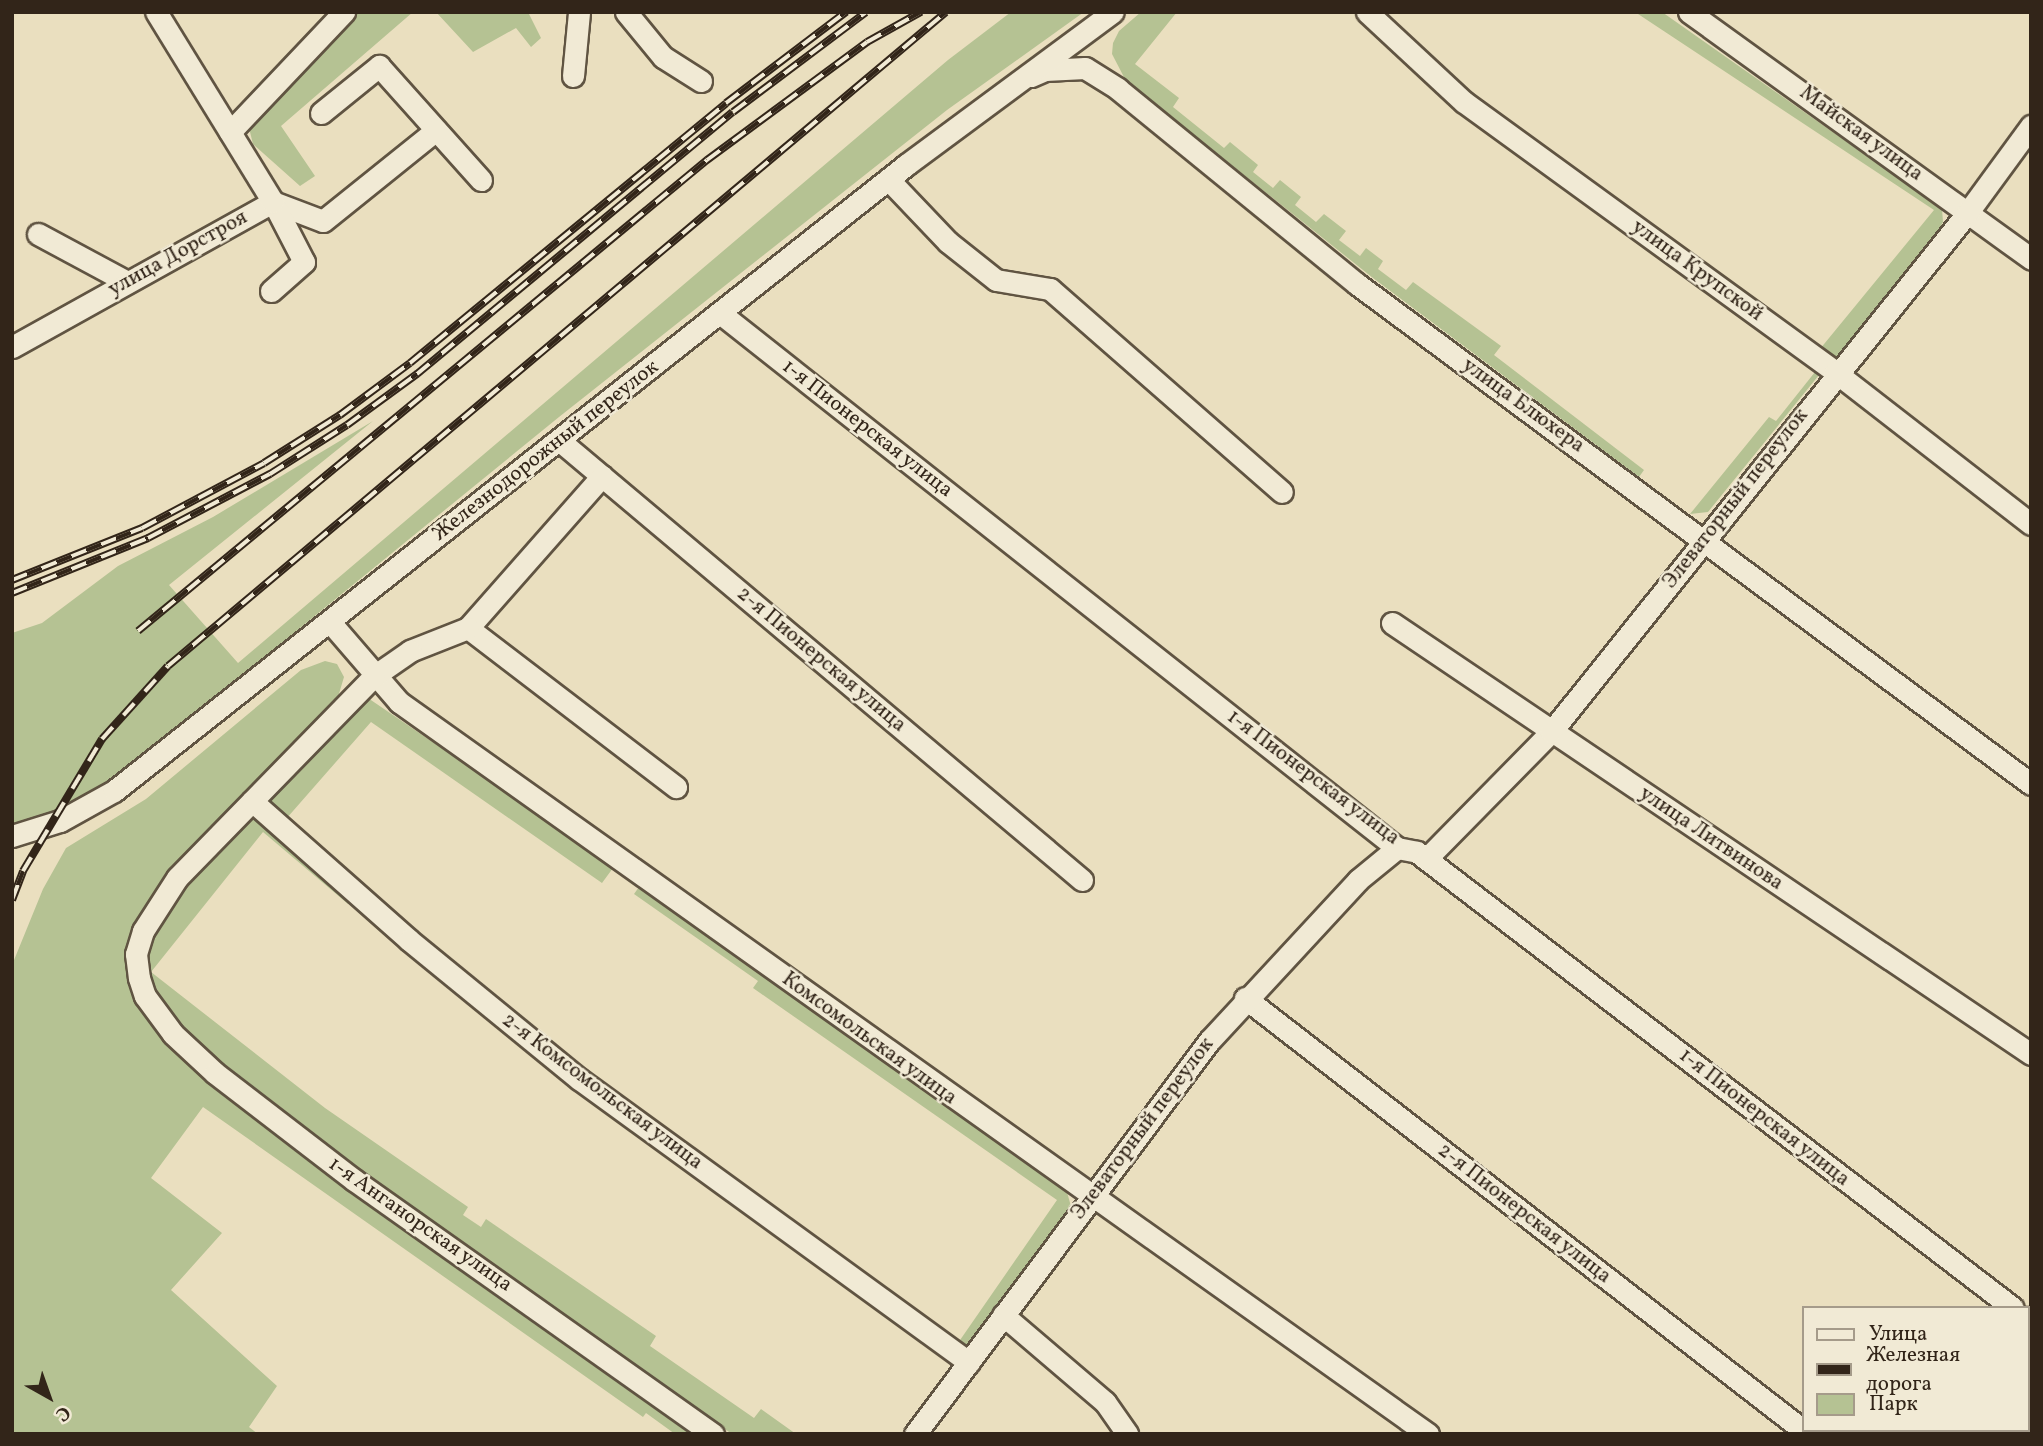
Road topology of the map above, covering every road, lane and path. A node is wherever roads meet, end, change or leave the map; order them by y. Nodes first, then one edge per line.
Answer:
1 (156, 12) edge
2 (344, 12) edge
3 (579, 12) edge
4 (626, 12) edge
5 (1114, 12) edge
6 (1367, 12) edge
7 (1689, 12) edge
8 (1085, 68) junction
9 (573, 76) dead end
10 (701, 81) dead end
11 (1009, 85) junction
12 (321, 113) dead end
13 (2031, 126) edge
14 (436, 130) junction
15 (230, 132) junction
16 (888, 179) junction
17 (481, 180) dead end
18 (273, 202) junction
19 (1968, 212) junction
20 (38, 234) dead end
21 (2031, 259) edge
22 (127, 282) junction
23 (271, 291) dead end
24 (720, 313) junction
25 (12, 347) edge
26 (1835, 372) junction
27 (560, 440) junction
28 (602, 476) junction
29 (1282, 492) dead end
30 (2031, 524) edge
31 (1704, 540) junction
32 (330, 622) junction
33 (1392, 623) dead end
34 (468, 628) junction
35 (374, 676) junction
36 (1550, 732) junction
37 (2031, 784) edge
38 (677, 787) dead end
39 (252, 801) junction
40 (12, 836) edge
41 (1397, 848) junction
42 (1426, 859) junction
43 (1082, 880) dead end
44 (1245, 998) junction
45 (2031, 1054) edge
46 (1093, 1197) junction
47 (2010, 1306) edge
48 (1003, 1315) junction
49 (968, 1362) junction
50 (1801, 1428) edge
51 (713, 1434) edge
52 (915, 1434) edge
53 (1127, 1434) edge
54 (1428, 1434) edge

1 - 15 street, улица Дорстроя
2 - 15 street
3 - 9 street
4 - 10 street
5 - 8 street
5 - 11 street
6 - 26 street, улица Крупской
7 - 19 street, Майская улица
8 - 11 street
8 - 31 street, улица Блюхера
11 - 16 street, Железнодорожный переулок
12 - 14 street
13 - 19 street, Элеваторный переулок
14 - 17 street
14 - 18 street
15 - 18 street, улица Дорстроя
16 - 24 street, Железнодорожный переулок
16 - 29 street
18 - 22 street, улица Дорстроя
18 - 23 street
19 - 21 street, Майская улица
19 - 26 street, Элеваторный переулок
20 - 22 street
22 - 25 street, улица Дорстроя
24 - 27 street, Железнодорожный переулок
24 - 41 street, 1-я Пионерская улица
26 - 30 street, улица Крупской
26 - 31 street, Элеваторный переулок
27 - 28 street, 2-я Пионерская улица
27 - 32 street, Железнодорожный переулок
28 - 34 street
28 - 43 street, 2-я Пионерская улица
31 - 36 street, Элеваторный переулок
31 - 37 street, улица Блюхера
32 - 35 street, Комсомольская улица
32 - 40 street, Железнодорожный переулок
33 - 36 street, улица Литвинова
34 - 35 street
34 - 38 street
35 - 39 street
35 - 46 street, Комсомольская улица
36 - 42 street, Элеваторный переулок
36 - 45 street, улица Литвинова
39 - 49 street, 2-я Комсомольская улица
39 - 51 street, 1-я Анганорская улица
41 - 42 street, 1-я Пионерская улица
41 - 44 street, Элеваторный переулок
42 - 47 street, 1-я Пионерская улица
44 - 46 street, Элеваторный переулок
44 - 50 street, 2-я Пионерская улица
46 - 48 street, Элеваторный переулок
46 - 54 street, Комсомольская улица
48 - 49 street, Элеваторный переулок
48 - 53 street
49 - 52 street, Элеваторный переулок

